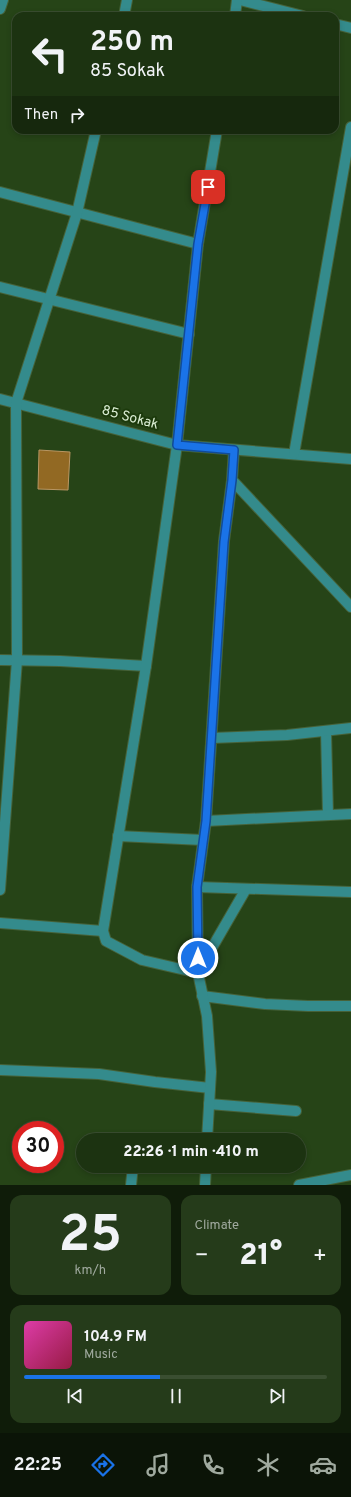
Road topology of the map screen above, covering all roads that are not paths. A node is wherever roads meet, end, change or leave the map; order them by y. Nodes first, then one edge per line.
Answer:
1 (3, 0) edge
2 (127, 0) edge
3 (239, 0) edge
4 (0, 9) edge
5 (125, 12) edge
6 (236, 12) edge
7 (287, 12) edge
8 (339, 25) edge
9 (351, 28) edge
10 (351, 127) edge
11 (95, 134) edge
12 (216, 134) edge
13 (350, 140) edge
14 (0, 192) edge
15 (77, 213) junction
16 (198, 244) junction
17 (0, 287) edge
18 (49, 299) junction
19 (189, 334) junction
20 (0, 398) edge
21 (16, 403) junction
22 (177, 445) junction
23 (234, 450) junction
24 (294, 454) junction
25 (351, 459) edge
26 (232, 480) junction
27 (351, 607) edge
28 (0, 660) edge
29 (17, 660) junction
30 (146, 666) junction
31 (351, 728) edge
32 (326, 730) junction
33 (212, 738) junction
34 (351, 814) edge
35 (328, 815) junction
36 (206, 821) junction
37 (118, 836) junction
38 (204, 840) junction
39 (197, 887) junction
40 (246, 889) junction
41 (0, 890) edge
42 (351, 892) edge
43 (0, 923) edge
44 (103, 931) junction
45 (198, 973) junction
46 (202, 996) junction
47 (351, 1006) edge
48 (0, 1070) edge
49 (210, 1088) junction
50 (209, 1104) junction
51 (296, 1111) dead end
52 (207, 1133) edge
53 (132, 1173) edge
54 (206, 1173) edge
55 (351, 1175) edge
56 (341, 1181) edge
57 (131, 1185) edge
58 (205, 1185) edge
59 (299, 1185) edge

1 - 4 street
2 - 5 street
3 - 6 street
3 - 7 street
8 - 9 street
10 - 13 street
11 - 15 street
12 - 16 street
13 - 24 street
14 - 15 street
15 - 16 street
15 - 18 street
16 - 19 street
17 - 18 street
18 - 19 street
18 - 21 street
19 - 22 street
20 - 21 street, 85 Sokak
21 - 22 street, 85 Sokak
21 - 29 street
22 - 23 street, 85 Sokak
22 - 30 street
23 - 24 street, 85 Sokak
23 - 26 street
24 - 25 street, 85 Sokak
26 - 27 street
26 - 33 street
28 - 29 street
29 - 30 street
29 - 41 street
30 - 37 street
31 - 32 street
32 - 33 street
32 - 35 street
33 - 36 street
34 - 35 street
35 - 36 street
36 - 38 street
37 - 38 street
37 - 44 street
38 - 39 street
39 - 40 street
39 - 45 street
40 - 42 street
40 - 45 street
43 - 44 street
44 - 45 street
45 - 46 street
46 - 47 street
46 - 49 street
48 - 49 street
49 - 50 street
50 - 51 street
50 - 52 street
53 - 57 street
54 - 58 street
55 - 56 street
56 - 59 street

